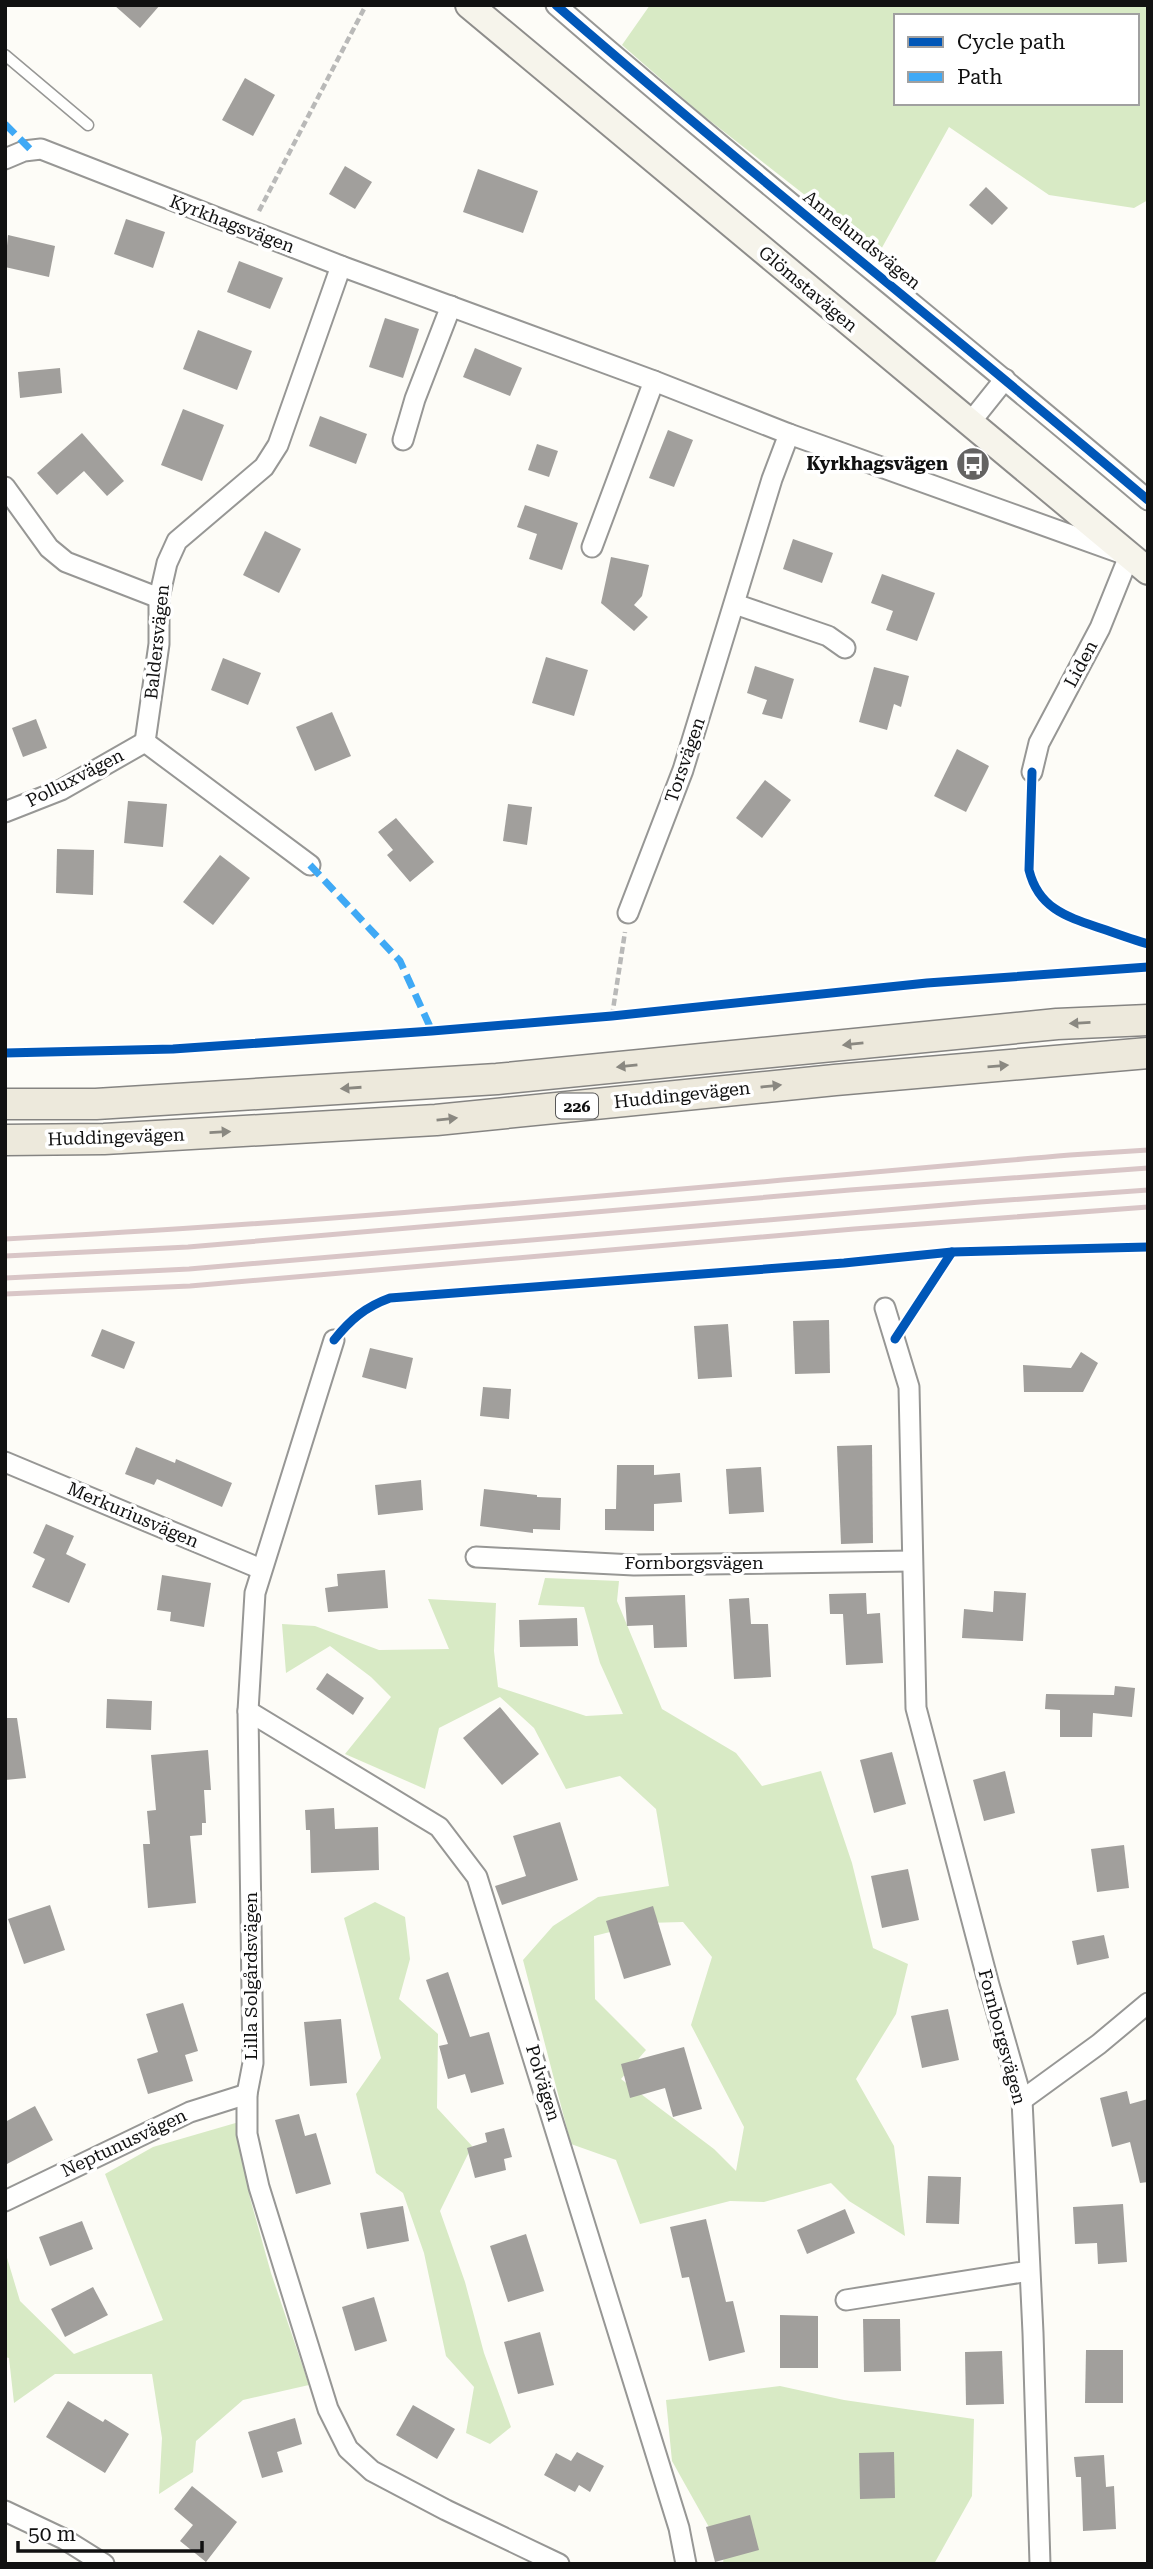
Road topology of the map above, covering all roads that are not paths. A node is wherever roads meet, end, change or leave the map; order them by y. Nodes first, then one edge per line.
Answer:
1 (469, 5) edge
2 (556, 5) edge
3 (5, 55) edge
4 (88, 125) dead end
5 (9, 156) edge
6 (341, 266) junction
7 (451, 306) junction
8 (1005, 379) junction
9 (654, 381) junction
10 (969, 424) junction
11 (789, 434) junction
12 (403, 440) dead end
13 (5, 487) edge
14 (1148, 500) edge
15 (592, 547) dead end
16 (1139, 564) edge
17 (159, 598) junction
18 (735, 604) junction
19 (845, 648) dead end
20 (145, 742) junction
21 (1032, 772) dead end
22 (5, 812) edge
23 (310, 865) dead end
24 (628, 914) road end
25 (1148, 1020) edge
26 (1148, 1053) edge
27 (5, 1104) edge
28 (5, 1140) edge
29 (885, 1308) dead end
30 (334, 1340) dead end
31 (5, 1462) edge
32 (476, 1557) dead end
33 (912, 1560) junction
34 (261, 1569) junction
35 (248, 1711) junction
36 (1148, 2003) edge
37 (247, 2094) junction
38 (1022, 2101) junction
39 (5, 2201) edge
40 (1029, 2271) junction
41 (846, 2300) dead end
42 (5, 2511) edge
43 (104, 2564) edge
44 (559, 2564) edge
45 (686, 2564) edge
46 (1040, 2564) edge

1 - 10 main road, Glömstavägen
2 - 8 street, Annelundsvägen
3 - 4 lane
5 - 6 street, Kyrkhagsvägen
6 - 7 street, Kyrkhagsvägen
6 - 17 street, Baldersvägen
7 - 9 street, Kyrkhagsvägen
7 - 12 street
8 - 10 street
8 - 14 street, Annelundsvägen
9 - 11 street, Kyrkhagsvägen
9 - 15 street
10 - 16 main road, Glömstavägen
11 - 16 street, Kyrkhagsvägen
11 - 18 street, Torsvägen
13 - 17 street
16 - 21 street, Liden
17 - 20 street, Baldersvägen
18 - 19 street
18 - 24 street, Torsvägen
20 - 22 street, Polluxvägen
20 - 23 street
25 -> 27 main road, Huddingevägen / 226
28 -> 26 main road, Huddingevägen / 226
29 - 33 street, Fornborgsvägen
30 - 34 street, Lilla Solgårdsvägen
31 - 34 street, Merkuriusvägen
32 - 33 street, Fornborgsvägen
33 - 38 street, Fornborgsvägen
34 - 35 street, Lilla Solgårdsvägen
35 - 37 street, Lilla Solgårdsvägen
35 - 45 street, Polvägen
36 - 38 street
37 - 39 street, Neptunusvägen
37 - 44 street, Lilla Solgårdsvägen
38 - 40 street, Fornborgsvägen
40 - 41 street
40 - 46 street, Fornborgsvägen
42 - 43 street

